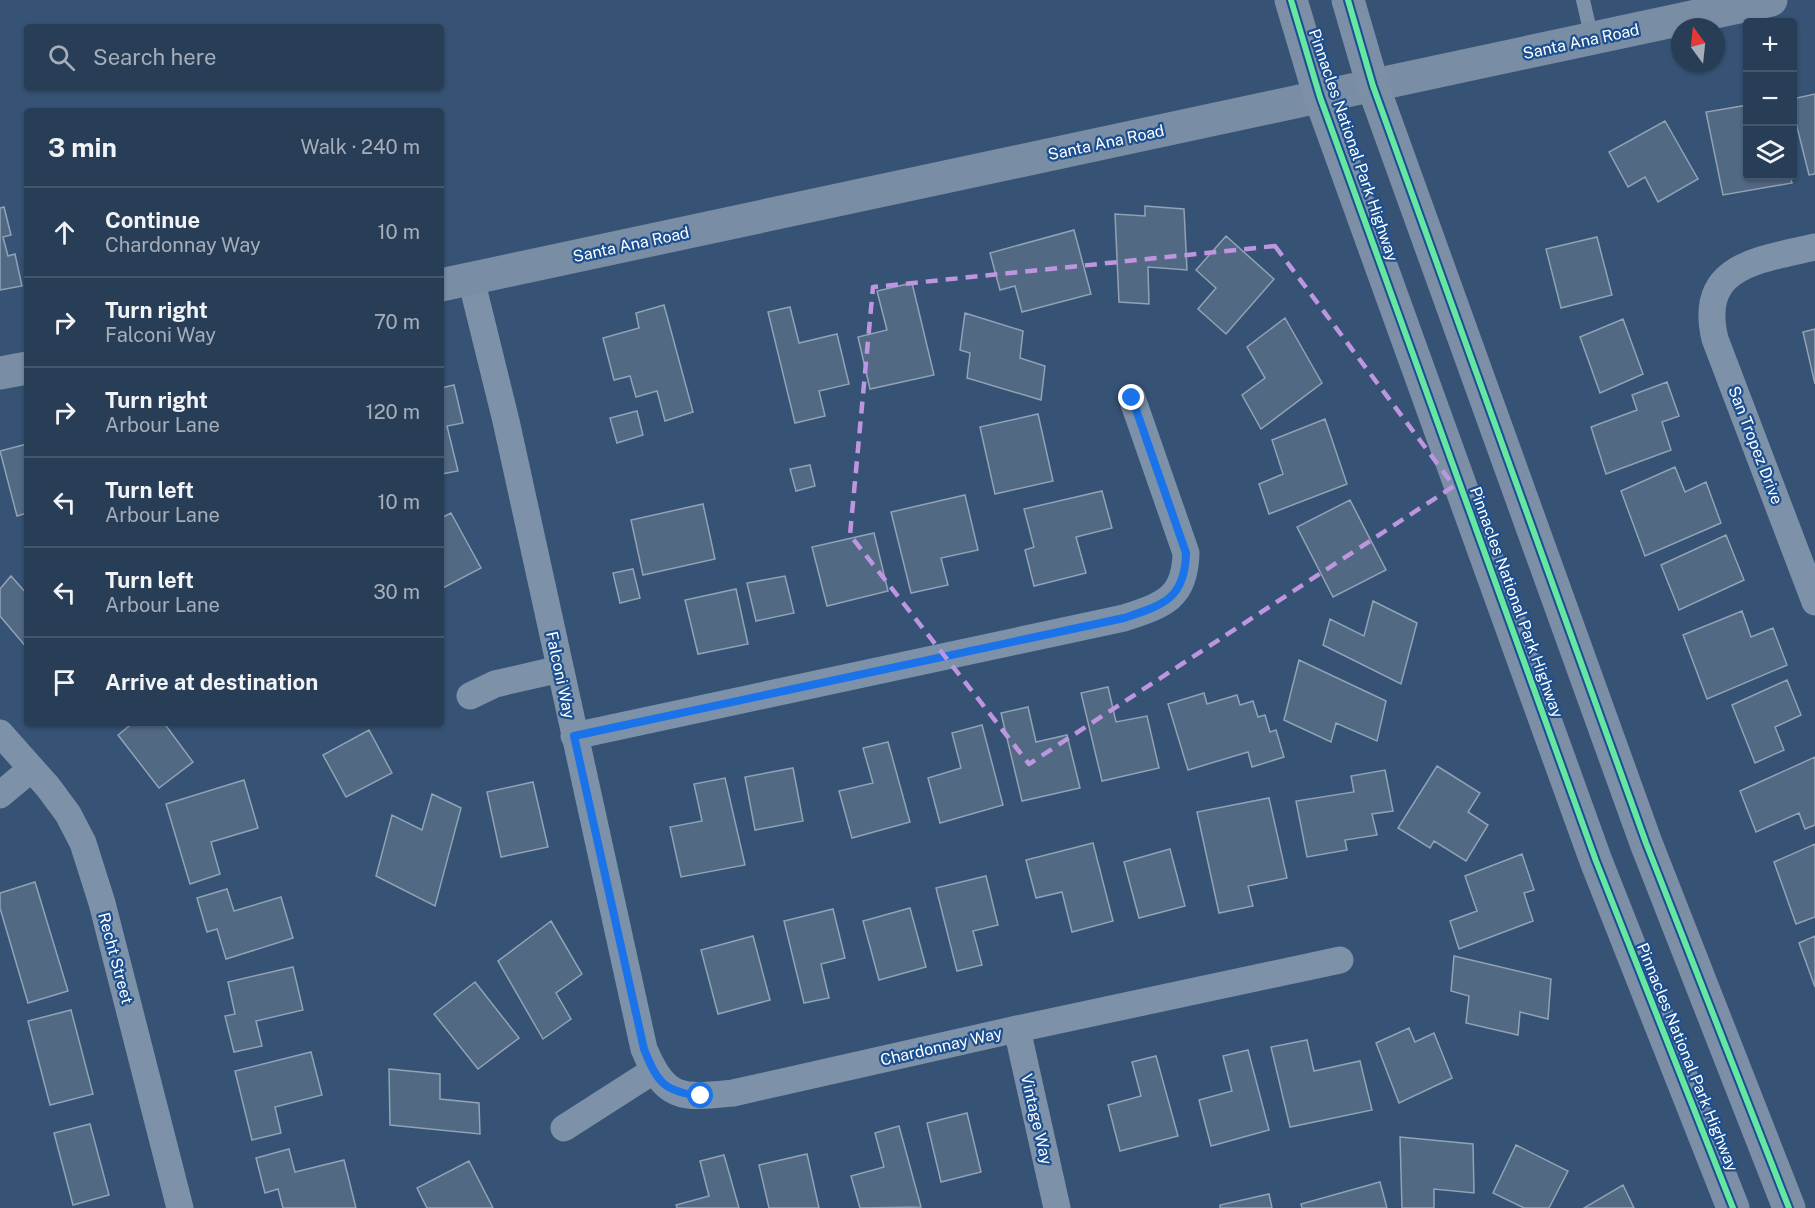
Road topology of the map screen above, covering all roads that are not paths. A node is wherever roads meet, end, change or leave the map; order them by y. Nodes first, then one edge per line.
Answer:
1 (1291, 0) edge
2 (1348, 0) edge
3 (1583, 0) edge
4 (1771, 0) edge
5 (1592, 39) junction
6 (1373, 86) junction
7 (1320, 97) junction
8 (1815, 247) edge
9 (456, 282) edge
10 (24, 369) edge
11 (0, 373) edge
12 (1132, 398) dead end
13 (1815, 602) edge
14 (560, 669) junction
15 (470, 696) dead end
16 (0, 733) edge
17 (574, 736) junction
18 (31, 769) junction
19 (0, 795) edge
20 (1340, 960) dead end
21 (1017, 1029) junction
22 (653, 1071) junction
23 (564, 1128) dead end
24 (180, 1208) edge
25 (1057, 1208) edge
26 (1733, 1208) edge
27 (1789, 1208) edge

1 - 7 main road, Pinnacles National Park Highway
2 - 6 main road
3 - 5 lane
4 - 5 street, Santa Ana Road
5 - 6 street, Santa Ana Road
6 - 7 street, Santa Ana Road
6 - 27 main road
7 - 9 street, Santa Ana Road
7 - 26 main road, Pinnacles National Park Highway
8 - 13 street, San Tropez Drive
9 - 14 street, Falconi Way
10 - 11 street
12 - 17 street
14 - 15 street
14 - 17 street, Falconi Way
16 - 18 street, Recht Street
17 - 22 street, Falconi Way
18 - 19 street
18 - 24 street, Recht Street
20 - 21 street, Chardonnay Way
21 - 22 street, Chardonnay Way
21 - 25 street, Vintage Way
22 - 23 street

